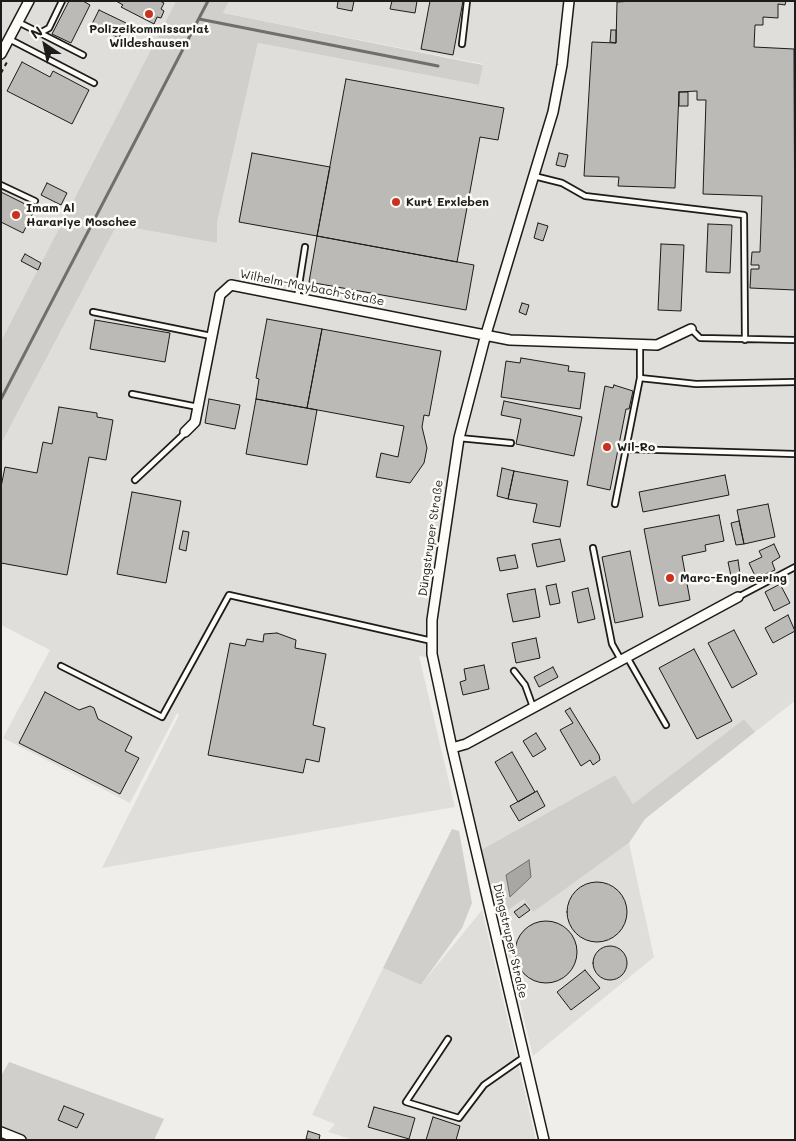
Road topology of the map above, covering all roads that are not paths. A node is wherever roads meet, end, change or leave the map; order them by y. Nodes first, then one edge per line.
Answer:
1 (29, 1) edge
2 (62, 1) edge
3 (467, 1) edge
4 (569, 1) edge
5 (18, 22) junction
6 (40, 33) junction
7 (9, 39) junction
8 (462, 44) dead end
9 (1, 54) edge
10 (82, 55) dead end
11 (94, 83) dead end
12 (534, 176) junction
13 (1, 185) edge
14 (35, 201) dead end
15 (305, 247) dead end
16 (297, 298) junction
17 (93, 312) dead end
18 (691, 329) joint
19 (486, 334) junction
20 (211, 336) junction
21 (745, 340) junction
22 (795, 340) edge
23 (640, 344) junction
24 (640, 378) junction
25 (795, 382) edge
26 (132, 394) dead end
27 (198, 407) junction
28 (185, 432) joint
29 (459, 438) junction
30 (511, 443) dead end
31 (626, 449) junction
32 (795, 454) edge
33 (135, 480) dead end
34 (615, 504) dead end
35 (593, 548) dead end
36 (795, 567) edge
37 (738, 598) joint
38 (432, 641) junction
39 (624, 658) junction
40 (61, 666) dead end
41 (514, 671) dead end
42 (533, 706) junction
43 (666, 725) dead end
44 (452, 748) junction
45 (448, 1039) dead end
46 (524, 1057) junction
47 (1, 1132) edge
48 (21, 1140) edge
49 (544, 1140) edge

1 - 5 street
2 - 6 lane
3 - 8 lane
4 - 12 street, Düngstruper Straße
5 - 6 lane
5 - 7 street
6 - 10 lane
7 - 9 street
7 - 11 lane
12 - 19 street, Düngstruper Straße
12 - 21 lane
13 - 14 lane
15 - 16 lane
16 - 19 street, Wilhelm-Maybach-Straße
16 - 20 street, Wilhelm-Maybach-Straße
17 - 20 lane
18 - 21 lane
18 - 23 street
19 - 23 street
19 - 29 street, Düngstruper Straße
20 - 27 street, Wilhelm-Maybach-Straße
21 - 22 lane
23 - 24 lane
24 - 25 lane
24 - 31 lane
26 - 27 lane
27 - 28 street, Wilhelm-Maybach-Straße
28 - 33 lane
29 - 30 lane
29 - 38 street, Düngstruper Straße
31 - 32 lane
31 - 34 lane
35 - 39 lane
36 - 37 lane
37 - 39 street
38 - 40 lane
38 - 44 street, Düngstruper Straße
39 - 42 street
39 - 43 lane
41 - 42 lane
42 - 44 street
44 - 46 street, Düngstruper Straße
45 - 46 lane
46 - 49 street, Düngstruper Straße
47 - 48 street

